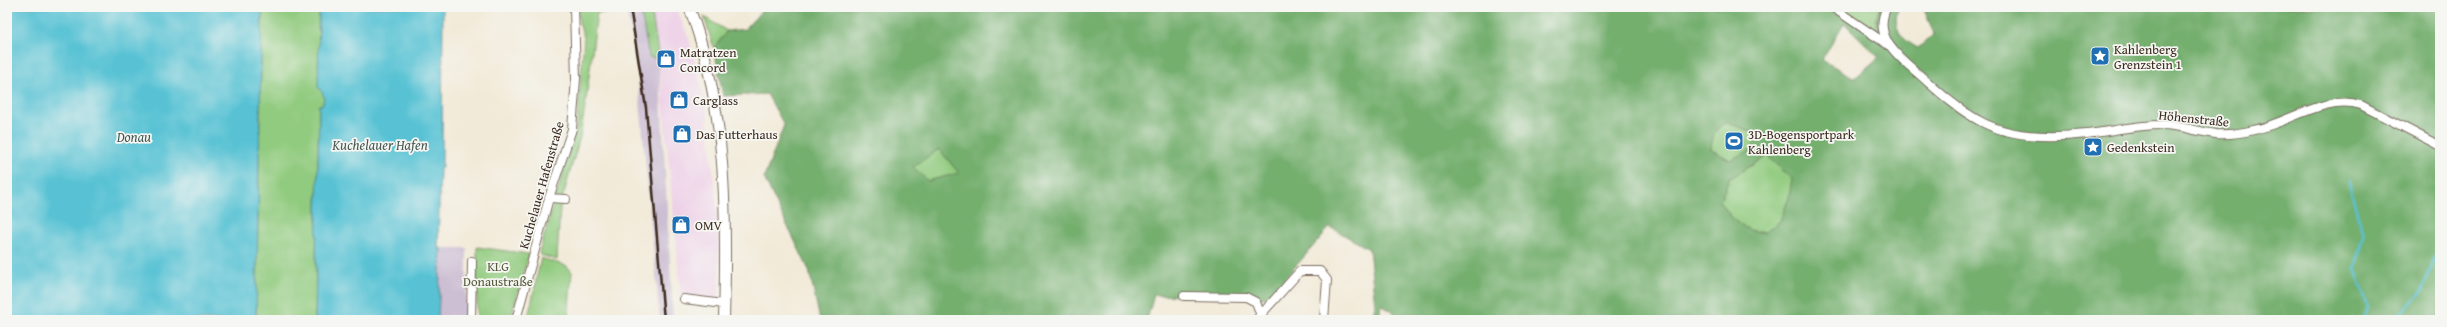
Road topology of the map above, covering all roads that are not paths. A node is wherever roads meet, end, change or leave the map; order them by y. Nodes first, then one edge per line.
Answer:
1 (574, 7) edge
2 (689, 7) edge
3 (1832, 7) edge
4 (1887, 7) edge
5 (1889, 46) junction
6 (2440, 146) edge
7 (549, 198) junction
8 (566, 199) dead end
9 (472, 261) dead end
10 (1184, 296) dead end
11 (684, 299) dead end
12 (724, 304) junction
13 (1258, 317) edge
14 (471, 320) edge
15 (516, 320) edge
16 (724, 320) edge
17 (1324, 320) edge

1 - 7 street, Kuchelauer Hafenstraße
2 - 12 main road
3 - 5 street, Höhenstraße
4 - 5 street, Höhenstraße
5 - 6 street, Höhenstraße
7 - 8 street
7 - 15 street, Kuchelauer Hafenstraße
9 - 14 street
10 - 13 street
11 - 12 street
12 - 16 main road
13 - 17 street

